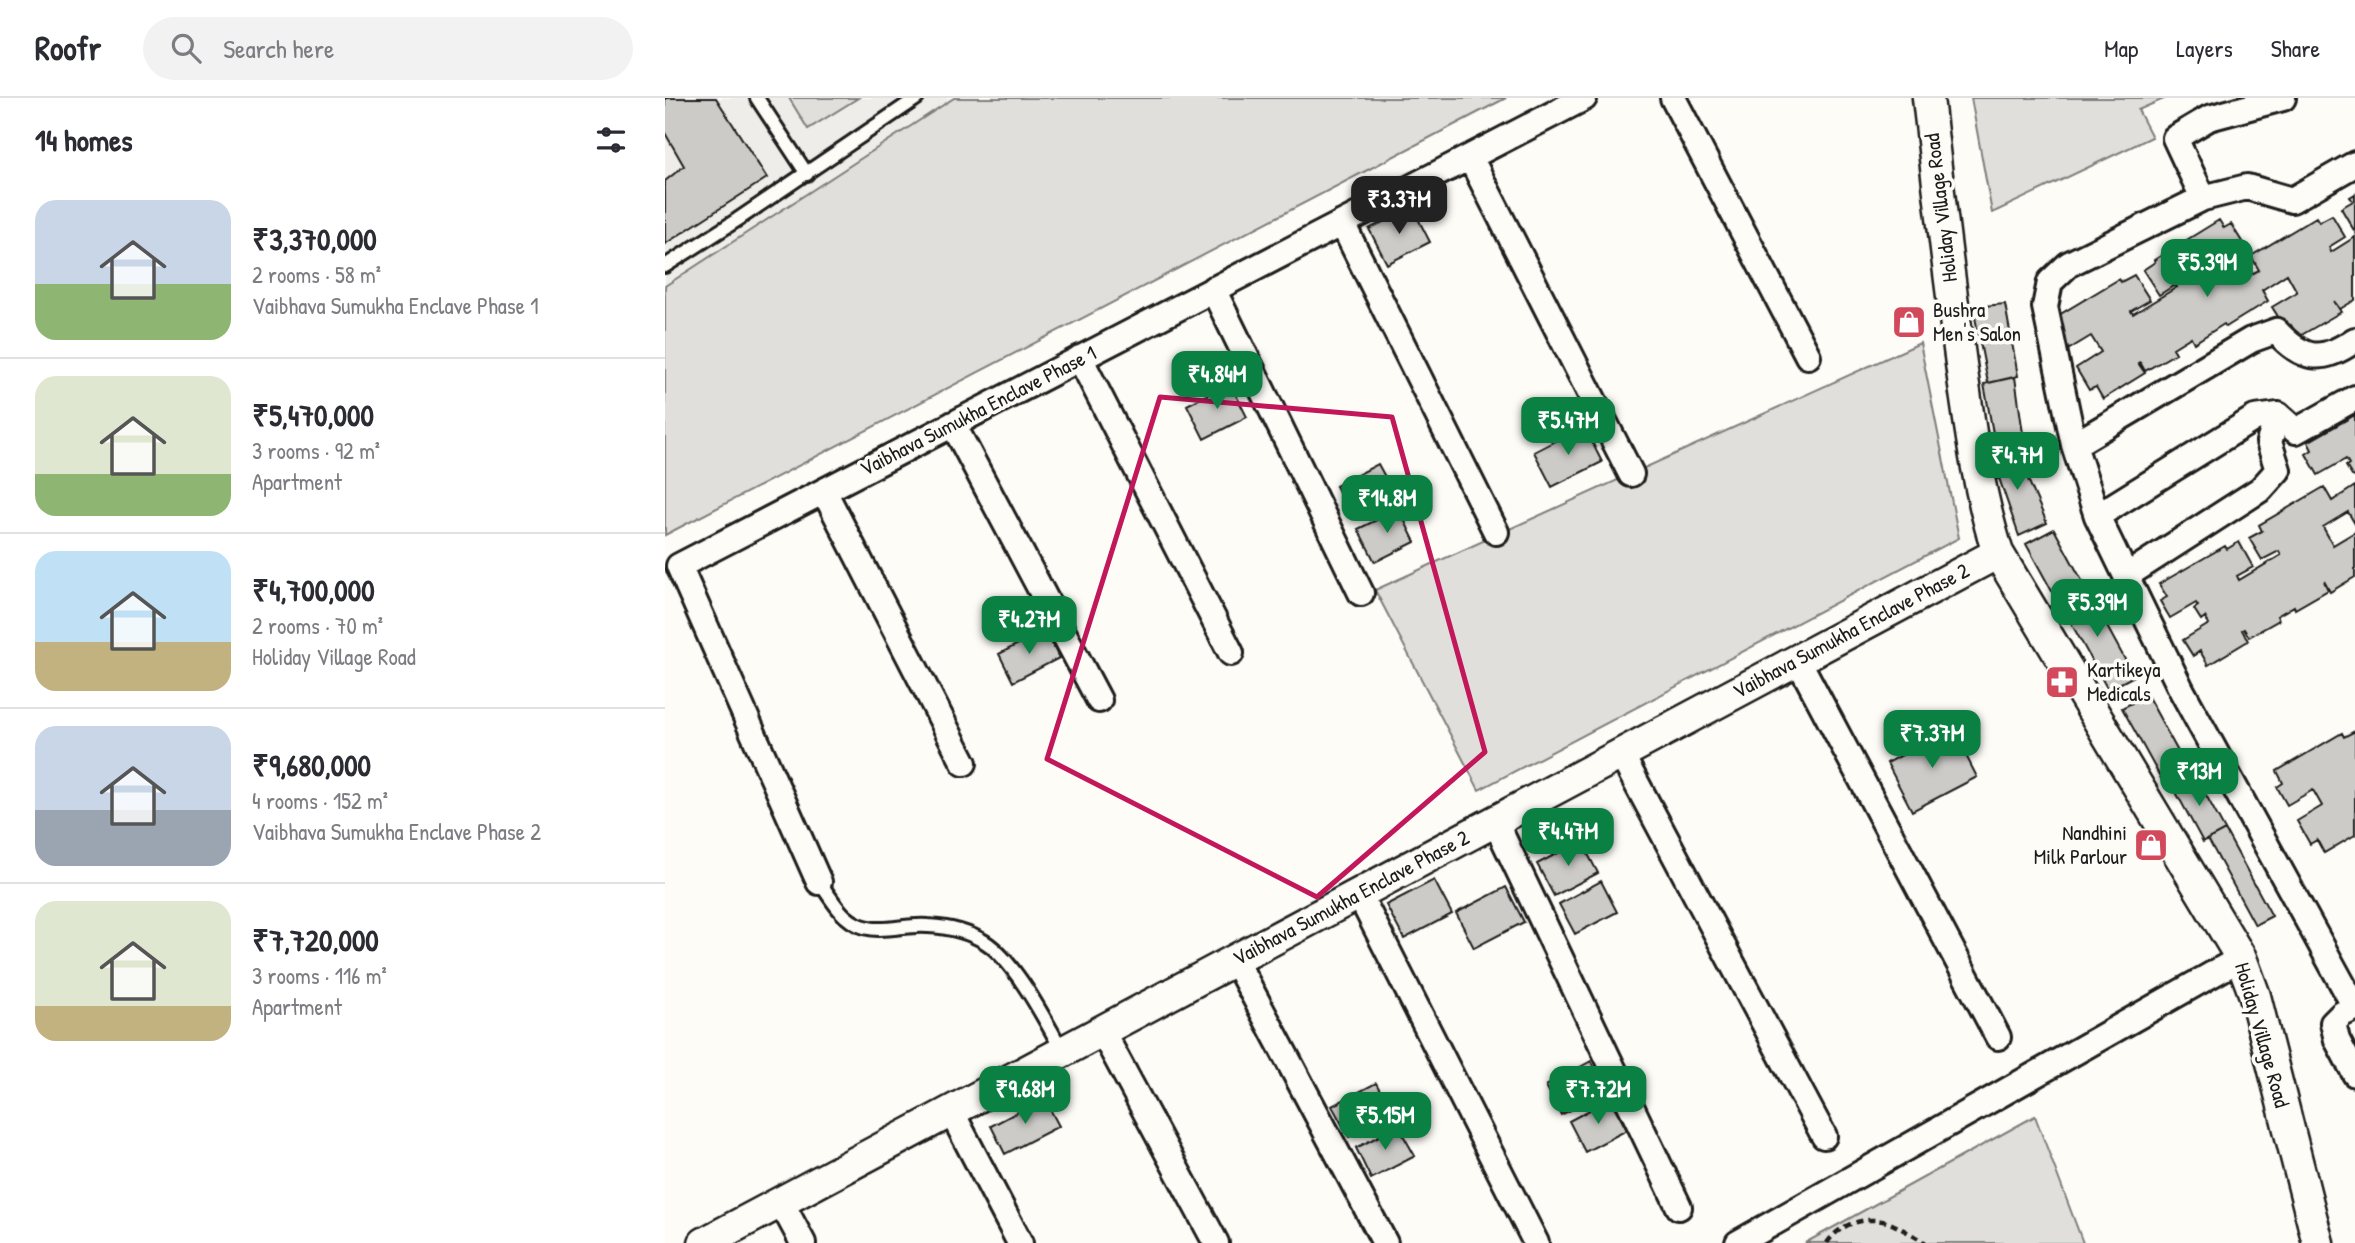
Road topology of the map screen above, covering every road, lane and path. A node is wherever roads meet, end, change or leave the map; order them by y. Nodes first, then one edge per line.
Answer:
1 (757, 98) edge
2 (917, 98) edge
3 (1584, 98) edge
4 (1673, 98) edge
5 (1928, 98) edge
6 (2283, 98) edge
7 (1470, 157) junction
8 (2355, 164) edge
9 (807, 174) junction
10 (2203, 198) junction
11 (1342, 223) junction
12 (665, 265) edge
13 (1213, 289) junction
14 (2355, 340) edge
15 (1808, 356) dead end
16 (1080, 358) junction
17 (2355, 398) edge
18 (2278, 415) junction
19 (953, 424) junction
20 (2074, 445) junction
21 (1631, 474) dead end
22 (824, 491) junction
23 (2097, 516) junction
24 (1496, 532) dead end
25 (1997, 553) junction
26 (2126, 576) junction
27 (1361, 593) dead end
28 (1231, 653) dead end
29 (1798, 660) junction
30 (1099, 700) dead end
31 (1621, 754) junction
32 (964, 763) dead end
33 (1495, 821) junction
34 (819, 882) joint
35 (1359, 894) junction
36 (2241, 958) junction
37 (1235, 960) junction
38 (2355, 1007) edge
39 (1102, 1031) junction
40 (1998, 1037) dead end
41 (1063, 1052) junction
42 (2355, 1074) edge
43 (951, 1111) junction
44 (1824, 1136) dead end
45 (781, 1202) junction
46 (1679, 1207) dead end
47 (704, 1243) edge
48 (803, 1243) edge
49 (1020, 1243) edge
50 (1216, 1243) edge
51 (1385, 1243) edge
52 (1536, 1243) edge
53 (1738, 1243) edge
54 (1827, 1243) edge
55 (1926, 1243) edge
56 (2319, 1243) edge

1 - 9 lane
2 - 9 lane
3 - 7 street, Vaibhava Sumukha Enclave Phase 1
4 - 15 street
5 - 25 street, Holiday Village Road
6 - 10 street
7 - 11 street, Vaibhava Sumukha Enclave Phase 1
7 - 21 street
8 - 10 street
9 - 12 lane
10 - 20 street
11 - 13 street, Vaibhava Sumukha Enclave Phase 1
11 - 24 street
13 - 16 street, Vaibhava Sumukha Enclave Phase 1
13 - 27 street
14 - 20 street
16 - 19 street, Vaibhava Sumukha Enclave Phase 1
16 - 28 street
17 - 18 street
18 - 23 street
18 - 26 street
19 - 22 street, Vaibhava Sumukha Enclave Phase 1
19 - 30 street
20 - 23 street
22 - 32 street
22 - 34 street, Vaibhava Sumukha Enclave Phase 1
23 - 26 street
25 - 29 street, Vaibhava Sumukha Enclave Phase 2
25 - 36 street, Holiday Village Road
26 - 38 street
29 - 31 street, Vaibhava Sumukha Enclave Phase 2
29 - 40 street
31 - 33 street, Vaibhava Sumukha Enclave Phase 2
31 - 44 street
33 - 35 street, Vaibhava Sumukha Enclave Phase 2
33 - 46 street
34 - 41 lane
35 - 37 street, Vaibhava Sumukha Enclave Phase 2
35 - 52 street
36 - 53 street
36 - 56 street, Holiday Village Road
37 - 39 street, Vaibhava Sumukha Enclave Phase 2
37 - 51 street
38 - 42 street
39 - 41 street, Vaibhava Sumukha Enclave Phase 2
39 - 50 street
41 - 43 street, Vaibhava Sumukha Enclave Phase 2
43 - 45 street, Vaibhava Sumukha Enclave Phase 2
43 - 49 street
45 - 47 street, Vaibhava Sumukha Enclave Phase 2
45 - 48 street
54 - 55 path

